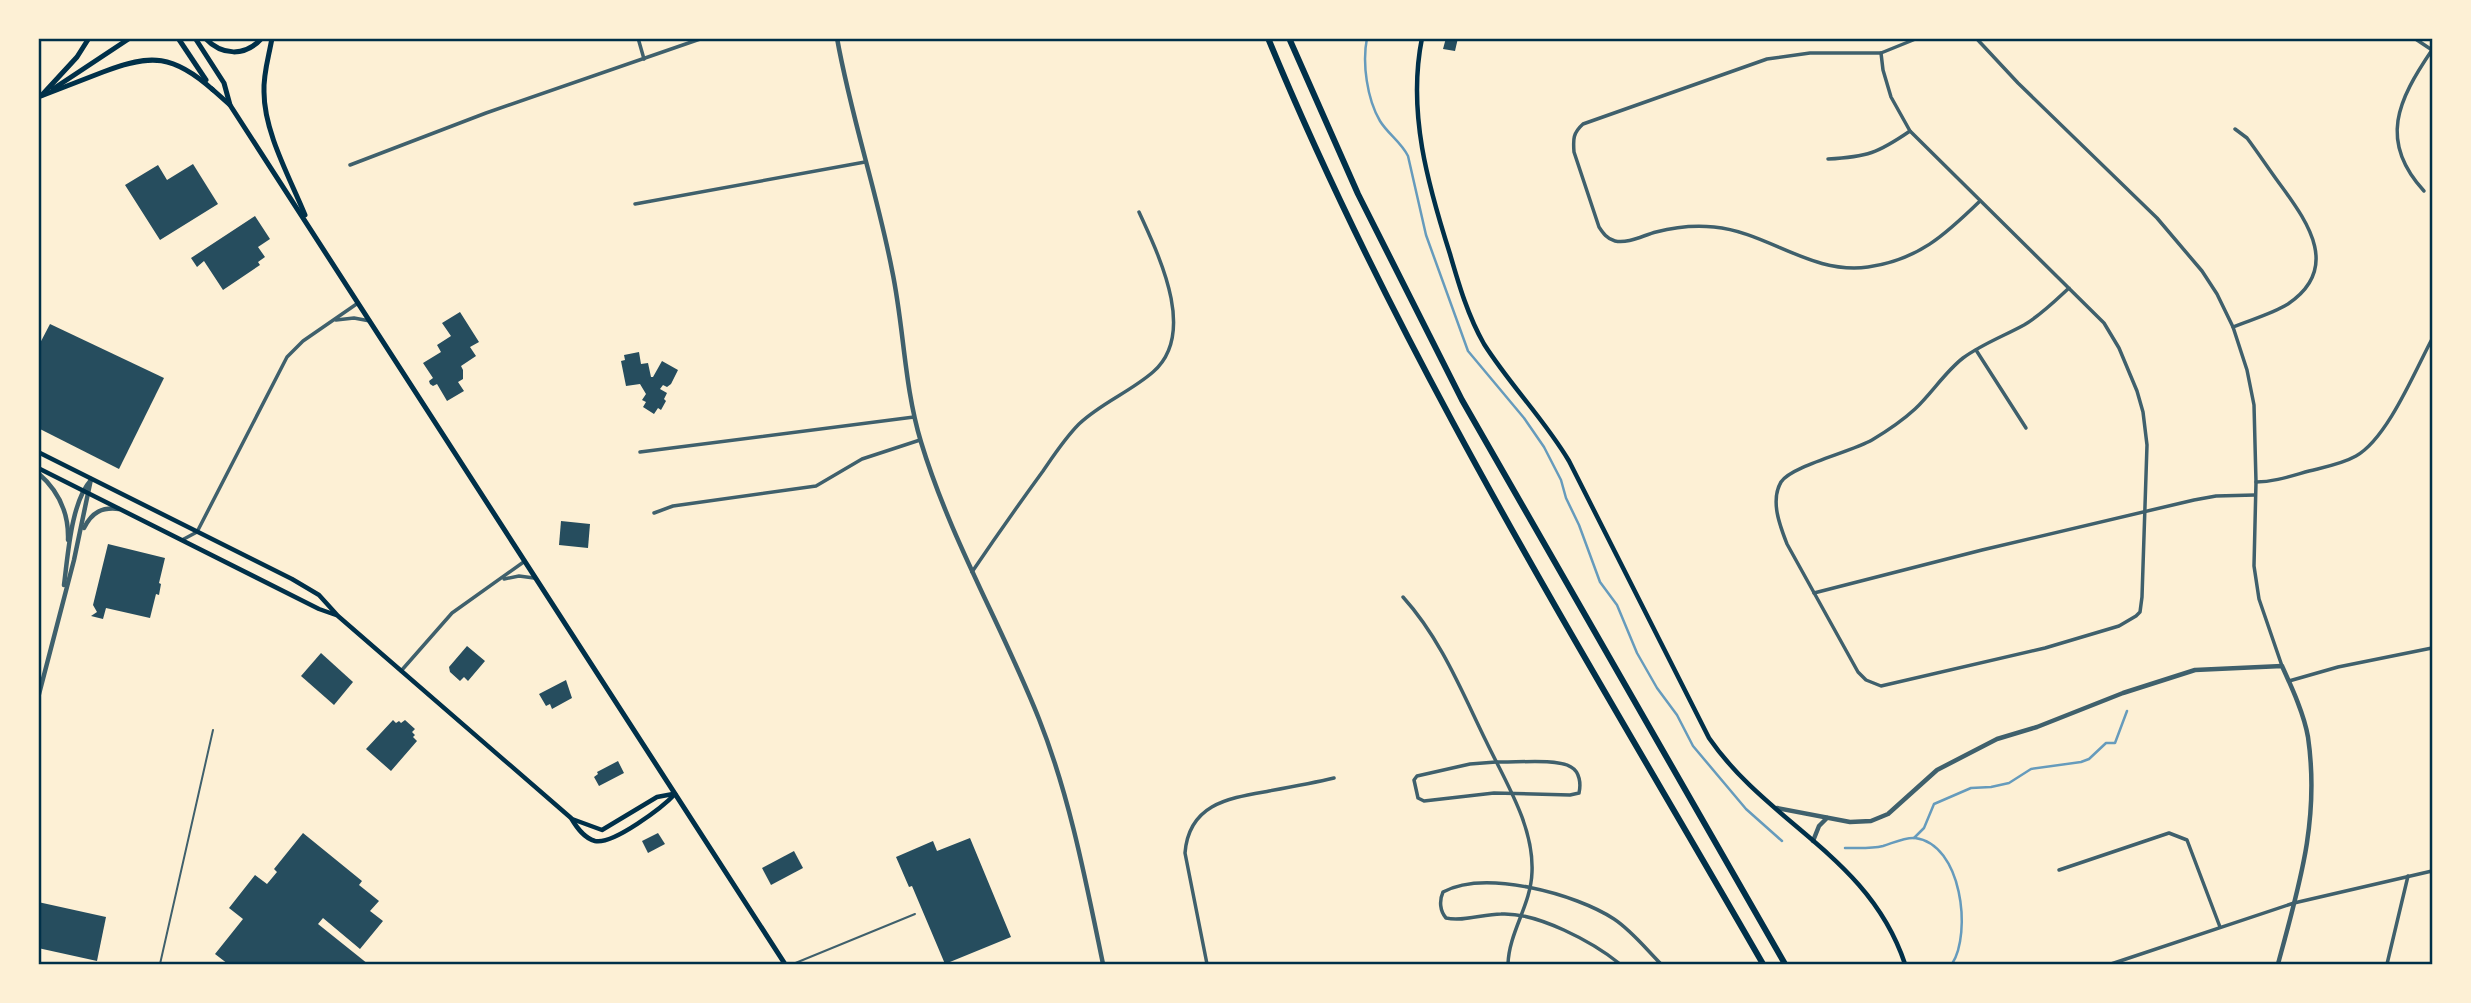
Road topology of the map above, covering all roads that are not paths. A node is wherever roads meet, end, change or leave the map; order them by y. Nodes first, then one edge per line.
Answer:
1 (89, 38) edge
2 (130, 38) edge
3 (178, 38) edge
4 (195, 38) edge
5 (205, 38) edge
6 (262, 38) edge
7 (272, 38) edge
8 (638, 38) edge
9 (703, 38) edge
10 (837, 38) edge
11 (1268, 38) edge
12 (1289, 38) edge
13 (1422, 38) edge
14 (1918, 38) edge
15 (1976, 38) edge
16 (2414, 38) edge
17 (2432, 50) edge
18 (1881, 53) junction
19 (644, 58) junction
20 (213, 90) junction
21 (40, 97) edge
22 (230, 105) junction
23 (2235, 130) dead end
24 (1910, 131) junction
25 (1828, 159) dead end
26 (865, 162) junction
27 (350, 165) dead end
28 (2424, 191) dead end
29 (1980, 201) junction
30 (635, 204) dead end
31 (1139, 212) dead end
32 (310, 228) junction
33 (2069, 288) junction
34 (358, 303) junction
35 (334, 321) junction
36 (370, 322) junction
37 (2233, 327) junction
38 (2432, 339) edge
39 (1976, 349) junction
40 (914, 417) junction
41 (2026, 428) dead end
42 (920, 440) junction
43 (640, 452) dead end
44 (38, 453) edge
45 (38, 470) edge
46 (91, 479) junction
47 (2256, 482) junction
48 (82, 489) junction
49 (90, 493) junction
50 (2255, 495) junction
51 (120, 509) junction
52 (2145, 511) junction
53 (654, 513) dead end
54 (197, 532) junction
55 (80, 535) junction
56 (182, 540) junction
57 (67, 557) junction
58 (525, 561) junction
59 (972, 572) junction
60 (536, 578) junction
61 (502, 580) junction
62 (1814, 593) junction
63 (63, 596) junction
64 (1403, 597) dead end
65 (338, 615) junction
66 (2432, 648) edge
67 (2282, 666) junction
68 (401, 671) junction
69 (2289, 681) junction
70 (38, 698) edge
71 (213, 730) dead end
72 (1496, 762) junction
73 (1334, 778) dead end
74 (1511, 793) junction
75 (675, 794) junction
76 (1777, 808) junction
77 (572, 818) junction
78 (1827, 818) junction
79 (1814, 841) junction
80 (2059, 870) dead end
81 (2432, 871) edge
82 (2408, 876) junction
83 (1530, 887) junction
84 (2294, 903) junction
85 (915, 914) dead end
86 (1521, 917) junction
87 (2220, 927) junction
88 (160, 964) edge
89 (785, 964) edge
90 (793, 964) edge
91 (1103, 964) edge
92 (1207, 964) edge
93 (1508, 964) edge
94 (1620, 964) edge
95 (1661, 964) edge
96 (1763, 964) edge
97 (1785, 964) edge
98 (1905, 964) edge
99 (2111, 964) edge
100 (2278, 964) edge
101 (2387, 964) edge

1 - 21 highway
2 - 21 highway
3 - 20 highway
4 - 22 highway
5 - 6 highway
7 - 32 highway
8 - 19 street
9 - 19 street
10 - 26 street
11 - 96 highway
12 - 97 highway
13 - 76 main road
14 - 18 street
15 - 37 street
16 - 17 street
17 - 28 street
18 - 24 street
18 - 29 street
19 - 27 street
20 - 21 highway
20 - 22 highway
22 - 32 highway
23 - 37 street
24 - 25 street
24 - 29 street
26 - 30 street
26 - 40 street
29 - 33 street
31 - 59 street
32 - 34 highway
33 - 39 street
33 - 52 street
34 - 35 street
34 - 36 highway
35 - 36 street
35 - 54 street
36 - 58 highway
37 - 47 street
38 - 47 street
39 - 41 street
39 - 62 street
40 - 42 street
40 - 43 street
42 - 53 street
42 - 59 street
44 - 46 main road
45 - 48 main road
45 - 57 street
46 - 48 street
46 - 49 street
46 - 54 main road
47 - 50 street
48 - 49 main road
48 - 57 street
49 - 51 main road
49 - 55 street
50 - 52 street
50 - 67 street
51 - 55 street
51 - 56 main road
52 - 62 street
52 - 62 street
54 - 56 street
54 - 65 main road
55 - 63 street
56 - 65 main road
57 - 63 street
58 - 60 highway
58 - 61 street
59 - 91 street
60 - 61 street
60 - 75 highway
61 - 68 street
63 - 70 street
64 - 72 street
65 - 68 main road
66 - 69 street
67 - 69 street
67 - 78 street
68 - 77 main road
69 - 84 street
71 - 88 lane
72 - 74 street
72 - 74 street
72 - 74 street
73 - 92 street
74 - 83 street
75 - 77 main road
75 - 77 main road
75 - 89 highway
76 - 78 street
76 - 79 main road
78 - 79 street
79 - 98 main road
80 - 87 street
81 - 82 street
82 - 84 street
82 - 101 street
83 - 86 street
83 - 86 street
83 - 95 street
84 - 87 street
84 - 100 street
85 - 90 lane
86 - 93 street
86 - 94 street
87 - 99 street

